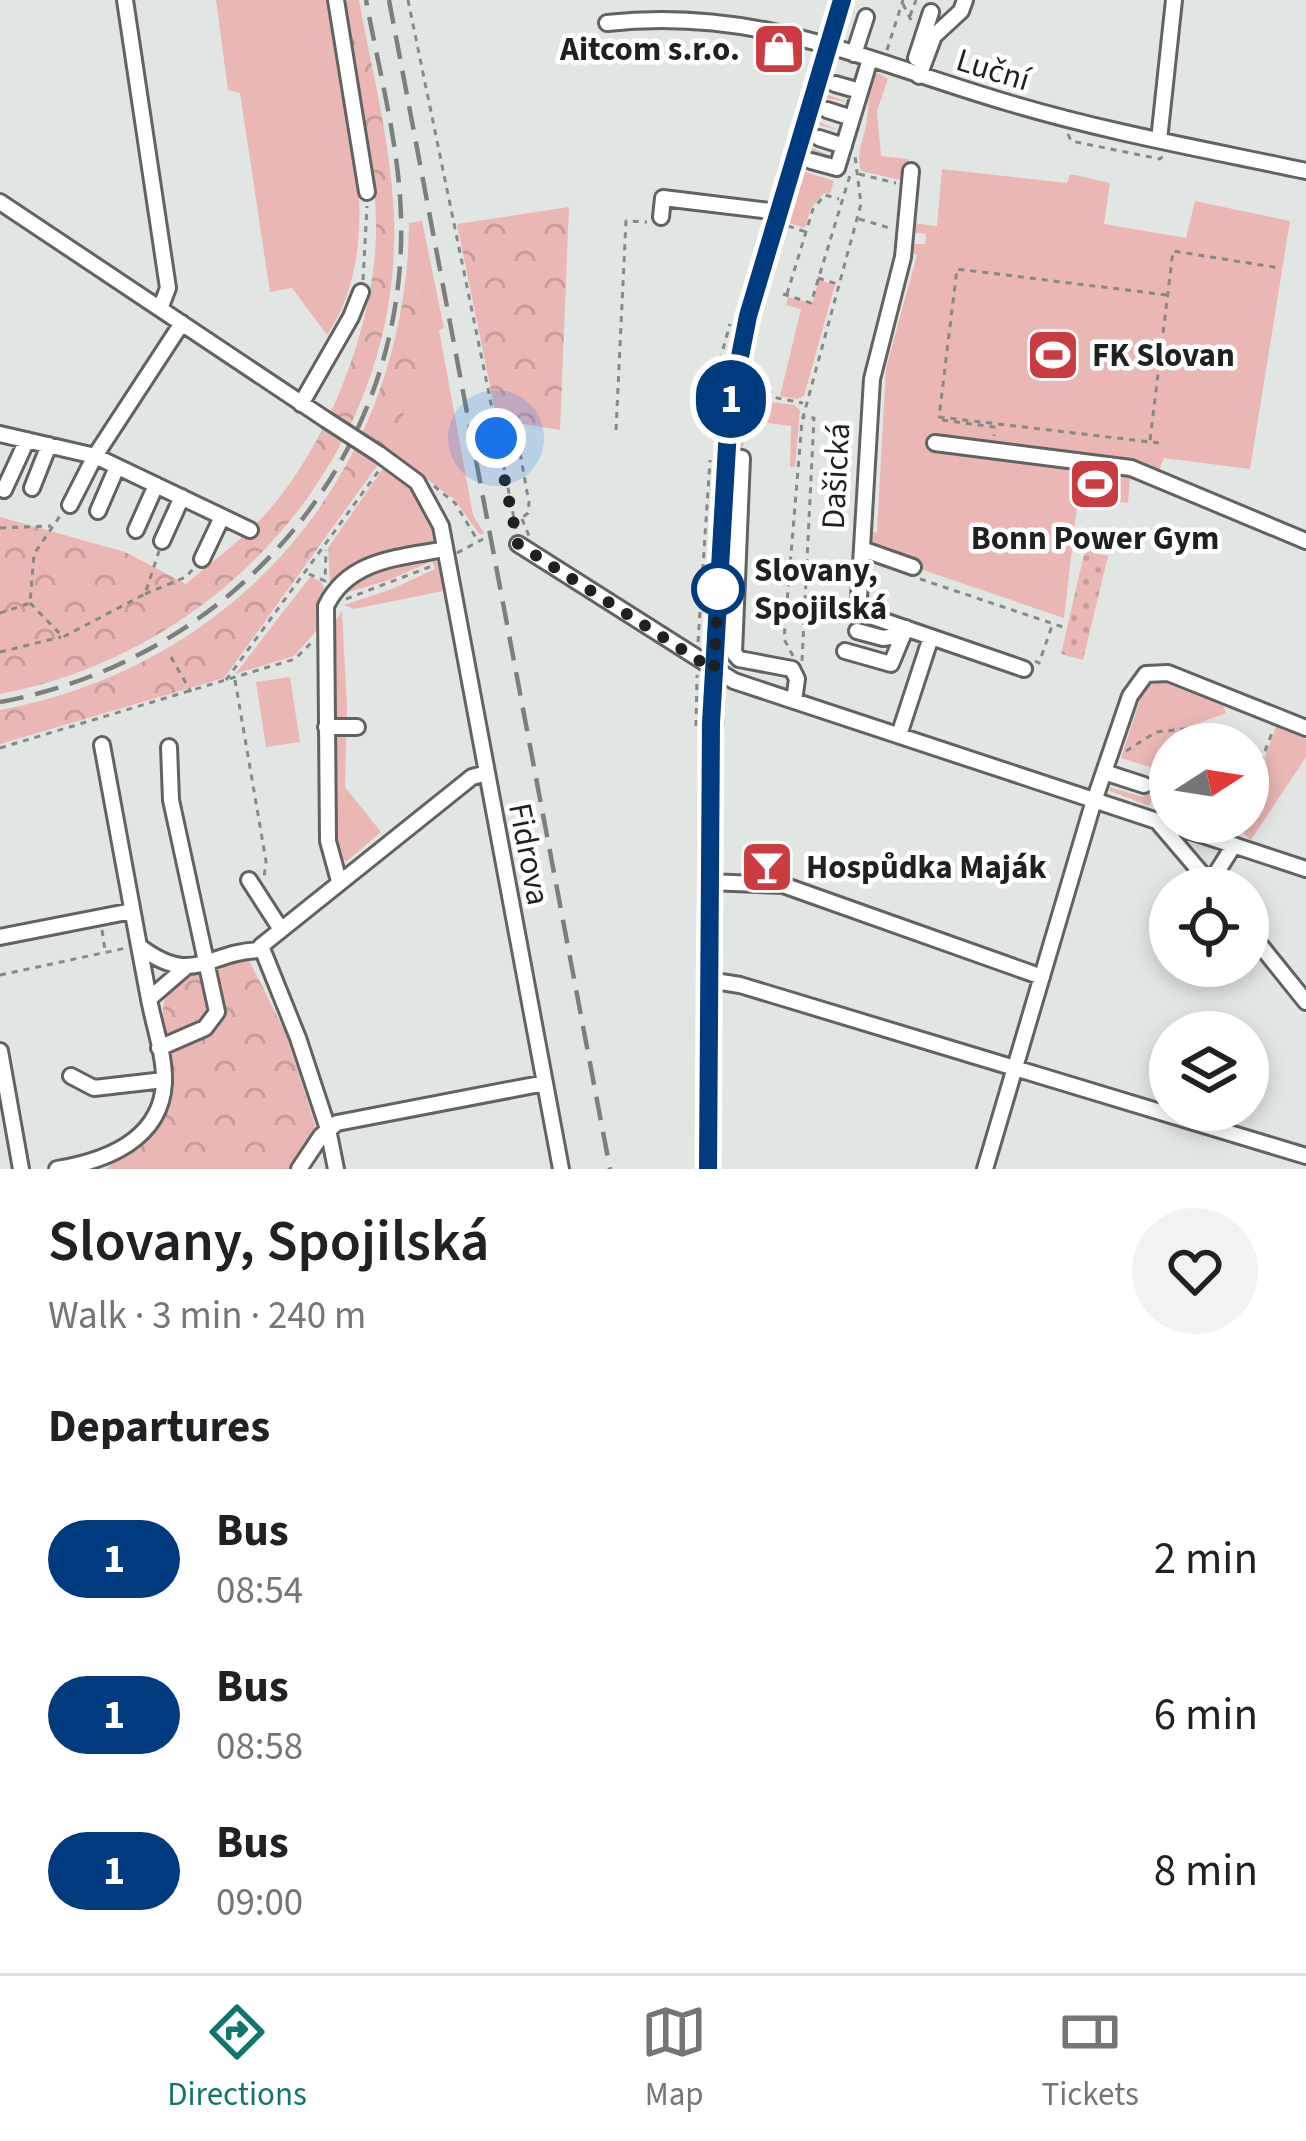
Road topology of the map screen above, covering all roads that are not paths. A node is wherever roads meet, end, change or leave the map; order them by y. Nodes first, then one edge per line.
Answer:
1 (125, 0) edge
2 (336, 0) edge
3 (666, 0) edge
4 (842, 0) edge
5 (965, 0) edge
6 (1174, 0) edge
7 (932, 12) dead end
8 (866, 17) dead end
9 (667, 18) junction
10 (607, 23) dead end
11 (829, 46) junction
12 (854, 54) junction
13 (876, 62) junction
14 (915, 74) junction
15 (835, 84) dead end
16 (860, 92) junction
17 (827, 110) dead end
18 (852, 118) junction
19 (819, 138) dead end
20 (1159, 140) junction
21 (849, 152) junction
22 (811, 161) dead end
23 (1306, 171) edge
24 (910, 179) road end
25 (367, 192) road end
26 (0, 202) edge
27 (778, 212) junction
28 (661, 217) road end
29 (361, 292) road end
30 (160, 309) junction
31 (182, 323) junction
32 (302, 404) junction
33 (0, 434) edge
34 (27, 440) junction
35 (935, 443) dead end
36 (49, 445) junction
37 (94, 456) junction
38 (117, 467) junction
39 (157, 485) junction
40 (32, 488) dead end
41 (4, 490) dead end
42 (182, 497) junction
43 (70, 505) road end
44 (98, 511) dead end
45 (222, 517) junction
46 (136, 530) dead end
47 (250, 530) dead end
48 (730, 538) junction
49 (524, 540) road end
50 (1306, 541) edge
51 (162, 542) road end
52 (862, 549) junction
53 (450, 551) junction
54 (202, 559) road end
55 (911, 571) road end
56 (856, 631) dead end
57 (904, 632) junction
58 (931, 637) junction
59 (844, 651) dead end
60 (706, 664) junction
61 (1026, 664) road end
62 (794, 701) junction
63 (326, 727) junction
64 (357, 727) dead end
65 (1306, 728) edge
66 (899, 736) junction
67 (103, 746) dead end
68 (169, 747) dead end
69 (1104, 772) junction
70 (487, 773) junction
71 (1144, 785) dead end
72 (1095, 799) junction
73 (1142, 815) junction
74 (1234, 845) junction
75 (1197, 867) edge
76 (1222, 867) edge
77 (1306, 869) edge
78 (249, 880) dead end
79 (339, 881) junction
80 (708, 882) junction
81 (132, 911) junction
82 (280, 928) junction
83 (0, 937) edge
84 (139, 946) junction
85 (261, 948) junction
86 (1269, 956) edge
87 (209, 963) junction
88 (184, 968) junction
89 (1042, 977) junction
90 (708, 980) junction
91 (149, 999) junction
92 (1306, 1002) edge
93 (159, 1048) junction
94 (1, 1060) edge
95 (1014, 1069) junction
96 (71, 1076) dead end
97 (164, 1080) junction
98 (545, 1083) junction
99 (6, 1119) edge
100 (328, 1129) junction
101 (1306, 1156) edge
102 (64, 1168) edge
103 (21, 1169) edge
104 (299, 1169) edge
105 (336, 1169) edge
106 (561, 1169) edge
107 (708, 1169) edge
108 (985, 1169) edge

1 - 30 street
2 - 25 street
3 - 9 street
4 - 11 main road
5 - 14 street
6 - 20 street
7 - 14 street
8 - 12 street
9 - 10 street, Luční
9 - 11 street, Luční
11 - 12 street, Luční
11 - 27 main road
12 - 13 street, Luční
13 - 14 street, Luční
13 - 16 street
14 - 20 street, Luční
15 - 16 street
16 - 18 street
17 - 18 street
18 - 21 street
19 - 21 street
20 - 23 street, Luční
21 - 22 street
24 - 52 street, Dašická
26 - 30 street, Fidrova
27 - 28 street
27 - 48 main road
29 - 32 street
30 - 31 street, Fidrova
31 - 32 street, Fidrova
31 - 37 street
32 - 53 street, Fidrova, bridge
33 - 34 street
34 - 36 street
34 - 41 street
35 - 50 street
36 - 37 street
36 - 40 street
37 - 38 street
37 - 43 street
38 - 39 street
38 - 44 street
39 - 42 street
39 - 46 street
42 - 45 street
42 - 51 street
45 - 47 street
45 - 54 street
48 - 60 main road
48 - 62 street
49 - 60 street
52 - 55 street
52 - 57 street, Dašická
53 - 63 street
53 - 70 street, Fidrova
56 - 57 street
57 - 58 street, Dašická
57 - 59 street
58 - 61 street, Dašická
58 - 66 street
60 - 62 street
60 - 80 main road
62 - 66 street
63 - 64 street
63 - 79 street
65 - 69 street
66 - 72 street
67 - 81 street
68 - 87 street
69 - 71 street
69 - 72 street
70 - 79 street
70 - 98 street, Fidrova
72 - 73 street
72 - 89 street
73 - 74 street
73 - 75 street
74 - 76 street
74 - 77 street
78 - 82 street
79 - 82 street
80 - 89 street
80 - 90 main road
81 - 83 street
81 - 84 street
82 - 85 street
84 - 88 street
84 - 91 street
85 - 87 street
85 - 100 street
86 - 92 street
87 - 88 street
87 - 93 street
88 - 91 street
89 - 95 street
90 - 95 street
90 - 107 main road
91 - 93 street
93 - 97 street
94 - 99 street
95 - 101 street
95 - 108 street
96 - 97 street
97 - 102 street
98 - 100 street
98 - 106 street, Fidrova
99 - 103 street
100 - 104 street
100 - 105 street

